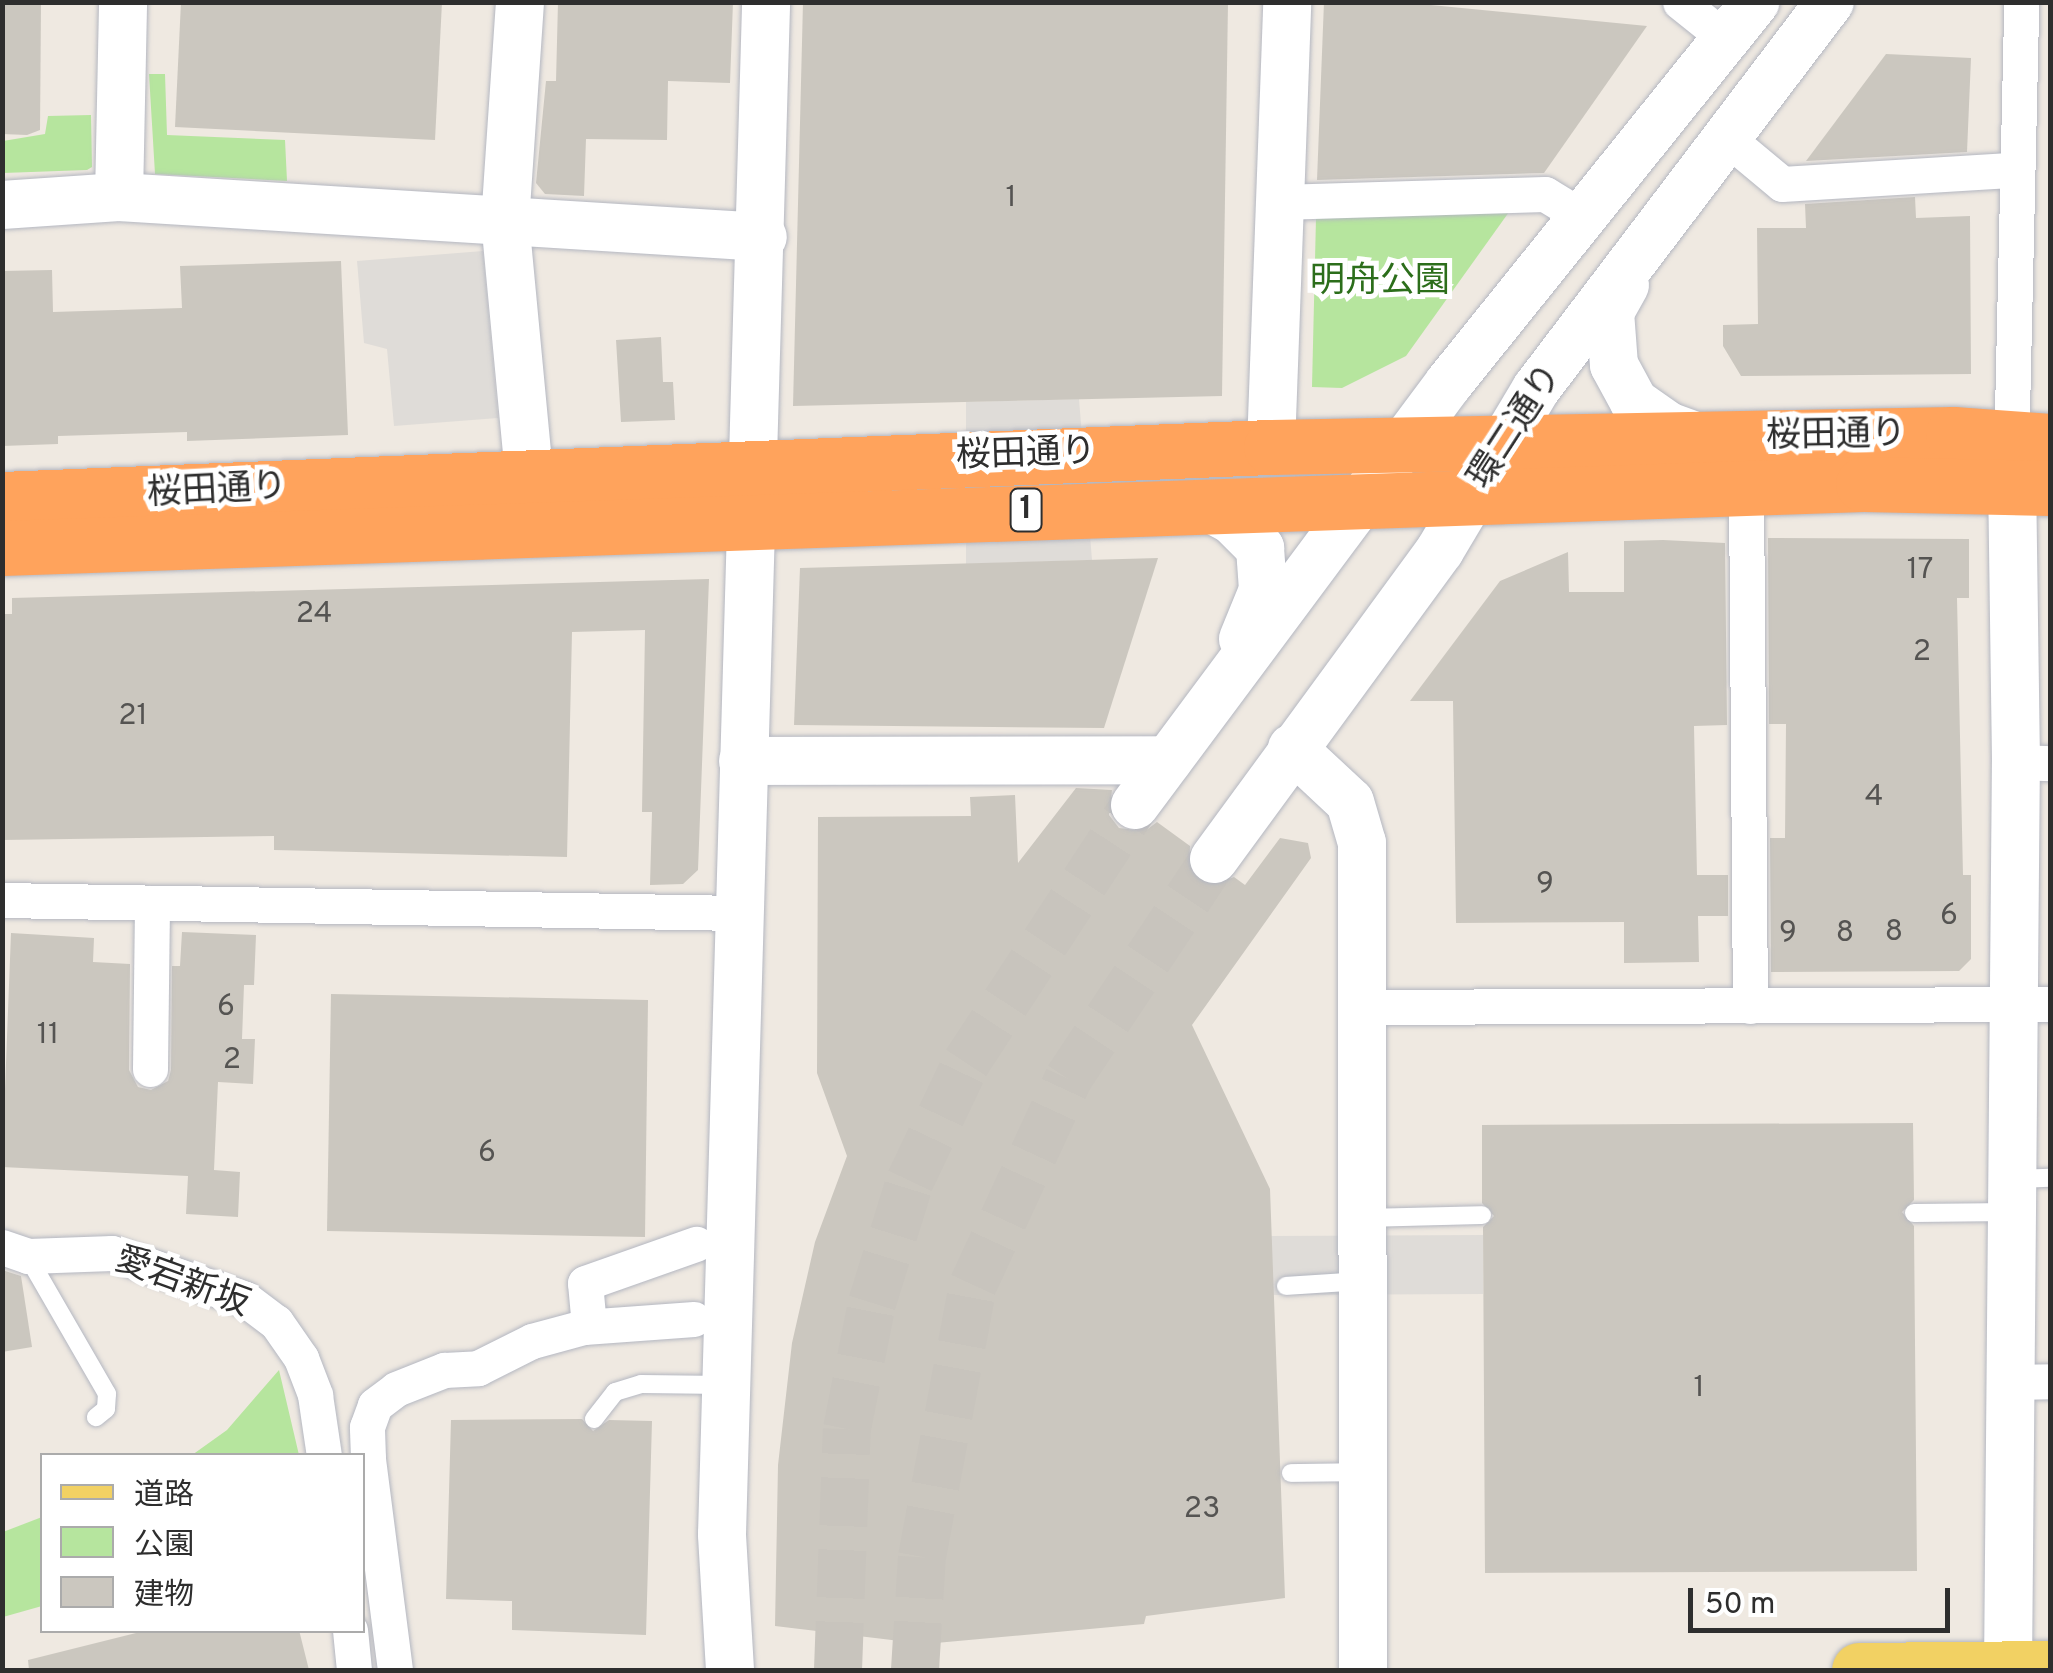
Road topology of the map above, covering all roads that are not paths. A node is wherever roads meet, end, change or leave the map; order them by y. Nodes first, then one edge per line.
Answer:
1 (124, 2) edge
2 (520, 2) edge
3 (766, 2) edge
4 (1287, 2) edge
5 (1680, 2) edge
6 (1755, 2) edge
7 (1830, 2) edge
8 (2021, 2) edge
9 (1724, 38) junction
10 (1728, 139) junction
11 (2014, 170) junction
12 (119, 198) junction
13 (1279, 202) junction
14 (2, 206) edge
15 (1581, 216) junction
16 (505, 220) junction
17 (1659, 226) junction
18 (762, 236) junction
19 (1704, 439) junction
20 (1407, 443) junction
21 (1501, 443) junction
22 (1272, 446) junction
23 (2031, 463) edge
24 (753, 466) junction
25 (529, 475) junction
26 (1746, 489) junction
27 (1471, 496) junction
28 (2, 499) edge
29 (1368, 500) junction
30 (1202, 504) junction
31 (751, 520) junction
32 (2, 548) edge
33 (1224, 684) junction
34 (1292, 748) junction
35 (743, 760) junction
36 (1168, 760) junction
37 (2034, 762) edge
38 (1135, 805) tunnel mouth
39 (1214, 859) tunnel mouth
40 (2, 900) edge
41 (152, 903) junction
42 (738, 914) junction
43 (2033, 1004) edge
44 (1750, 1006) junction
45 (1362, 1007) junction
46 (150, 1069) dead end
47 (2025, 1190) edge
48 (1914, 1213) dead end
49 (1482, 1216) dead end
50 (1362, 1218) junction
51 (696, 1244) dead end
52 (15, 1252) edge
53 (1362, 1281) junction
54 (1286, 1286) dead end
55 (694, 1319) dead end
56 (589, 1326) junction
57 (2031, 1381) edge
58 (726, 1385) junction
59 (96, 1417) dead end
60 (594, 1419) dead end
61 (324, 1453) edge
62 (1363, 1472) junction
63 (1291, 1473) dead end
64 (350, 1633) edge
65 (2022, 1669) edge
66 (354, 1670) edge
67 (395, 1670) edge
68 (730, 1670) edge
69 (1363, 1670) edge
70 (1860, 1670) edge

1 - 12 street
2 - 16 street
3 - 18 street
4 - 13 street
5 - 9 street
6 - 9 street
7 - 10 street, 環二通り
8 - 11 street
9 - 15 street
10 - 11 street
10 - 17 street, 環二通り
11 - 23 street
12 - 14 street
12 - 16 street
13 - 15 street
13 - 22 street
15 - 20 street
16 - 18 street
16 - 25 street
17 - 19 street
17 - 21 street, 環二通り
18 - 24 street
19 - 21 highway, 桜田通り / 1
19 - 23 highway, 桜田通り / 1
20 - 21 highway, 桜田通り / 1
20 - 22 highway, 桜田通り / 1
20 - 29 street
21 - 27 street, 環二通り
22 - 24 highway, 桜田通り / 1
23 - 26 highway, 桜田通り / 1
23 - 37 street
24 - 25 highway, 桜田通り / 1
24 - 31 street
25 - 28 highway, 桜田通り / 1
26 - 27 highway, 桜田通り / 1
26 - 44 street
27 - 29 highway, 桜田通り / 1
27 - 34 street, 環二通り
29 - 30 highway, 桜田通り / 1
29 - 33 street
30 - 31 highway, 桜田通り / 1
30 - 33 street
31 - 32 highway, 桜田通り / 1
31 - 35 street
33 - 36 street
34 - 39 street, 環二通り
34 - 45 street
35 - 36 street
35 - 42 street
36 - 38 street
37 - 43 street
40 - 41 street
41 - 42 street
41 - 46 street
42 - 58 street
43 - 44 street
43 - 47 street
44 - 45 street
45 - 50 street
47 - 48 lane
47 - 57 street
49 - 50 lane
50 - 53 street
51 - 56 street
52 - 59 lane
52 - 61 street, 愛宕新坂
53 - 54 lane
53 - 62 street
55 - 56 street
56 - 67 street
57 - 65 street
58 - 60 lane
58 - 68 street
62 - 63 lane
62 - 69 street
64 - 66 street
65 - 70 main road

